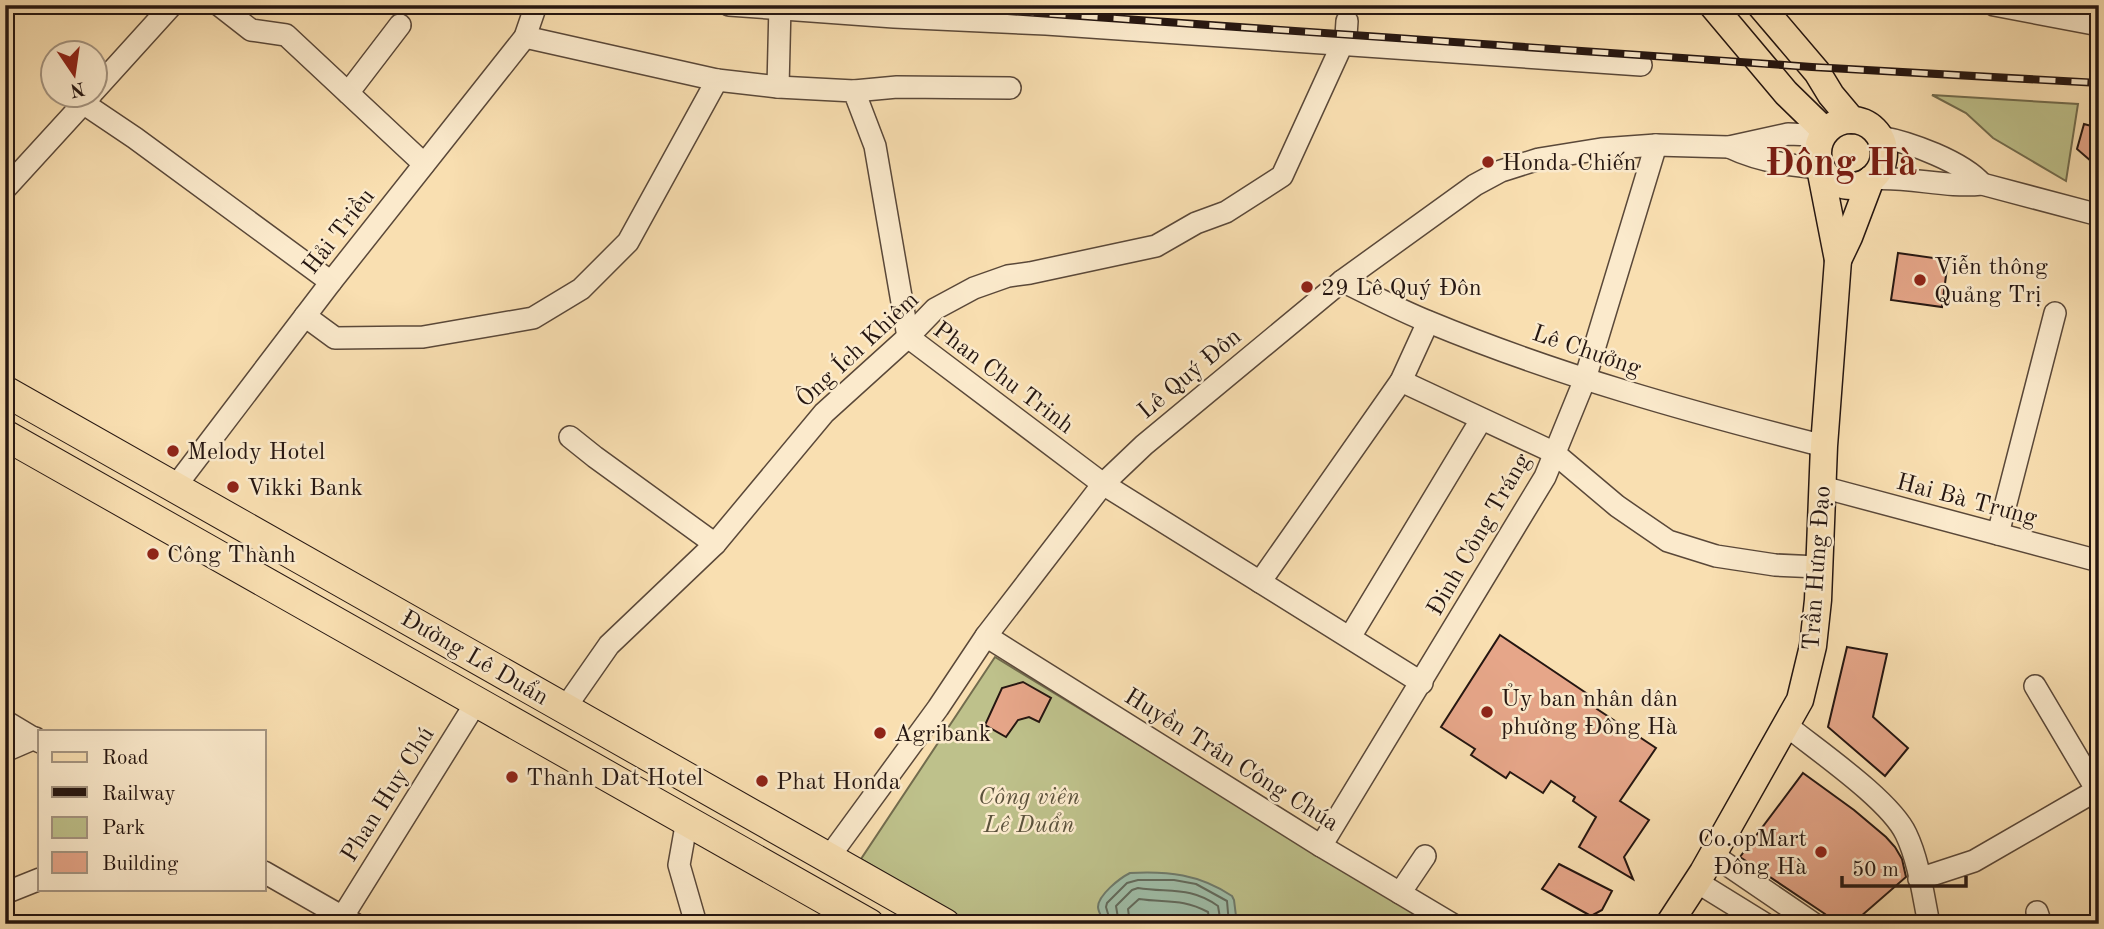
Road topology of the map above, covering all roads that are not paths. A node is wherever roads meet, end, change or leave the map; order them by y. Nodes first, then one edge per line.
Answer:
1 (172, 5) edge
2 (219, 5) edge
3 (537, 5) edge
4 (729, 5) edge
5 (1712, 5) edge
6 (1760, 5) edge
7 (2003, 6) edge
8 (780, 8) edge
9 (1348, 21) dead end
10 (400, 25) dead end
11 (2099, 25) edge
12 (525, 37) junction
13 (1342, 44) junction
14 (1641, 65) dead end
15 (108, 76) edge
16 (717, 80) junction
17 (778, 87) junction
18 (1010, 88) dead end
19 (854, 90) junction
20 (348, 93) junction
21 (79, 108) edge
22 (103, 108) edge
23 (1852, 120) junction
24 (1825, 131) junction
25 (1880, 137) junction
26 (1656, 145) junction
27 (1729, 147) junction
28 (424, 164) junction
29 (1820, 168) junction
30 (1871, 179) junction
31 (1982, 184) junction
32 (5, 189) edge
33 (2099, 215) edge
34 (1838, 260) junction
35 (1342, 281) junction
36 (331, 282) junction
37 (2055, 313) dead end
38 (305, 316) junction
39 (1428, 322) junction
40 (908, 337) junction
41 (1585, 379) junction
42 (1401, 381) junction
43 (5, 391) edge
44 (1481, 420) junction
45 (5, 435) edge
46 (570, 436) dead end
47 (1824, 446) junction
48 (1553, 452) junction
49 (1103, 485) junction
50 (175, 486) junction
51 (1822, 487) junction
52 (1998, 534) junction
53 (715, 544) junction
54 (2099, 561) edge
55 (1819, 567) junction
56 (1260, 582) junction
57 (986, 636) junction
58 (1350, 637) junction
59 (1422, 683) junction
60 (2035, 686) dead end
61 (477, 701) junction
62 (565, 708) junction
63 (5, 721) edge
64 (1786, 725) junction
65 (38, 740) edge
66 (5, 751) edge
67 (2098, 792) edge
68 (687, 820) junction
69 (1321, 846) junction
70 (1713, 855) junction
71 (1425, 856) dead end
72 (829, 857) junction
73 (266, 873) edge
74 (1919, 879) junction
75 (38, 880) edge
76 (1697, 882) junction
77 (811, 891) junction
78 (5, 893) edge
79 (1400, 893) junction
80 (345, 921) edge
81 (696, 924) edge
82 (869, 924) edge
83 (945, 924) edge
84 (1452, 924) edge
85 (1669, 924) edge
86 (1765, 924) edge
87 (1814, 924) edge
88 (1929, 924) edge

1 - 15 street
2 - 20 street
3 - 12 street, Hải Triều
4 - 8 street
5 - 24 main road
6 - 23 main road
7 - 11 street
8 - 13 street
8 - 17 street
9 - 13 street, Ông Ích Khiêm
10 - 20 street
12 - 16 street
12 - 28 street, Hải Triều
13 - 14 street
13 - 40 street, Ông Ích Khiêm
16 - 17 street
16 - 38 street
17 - 19 street
18 - 19 street
19 - 40 street, Phan Chu Trinh
20 - 28 street
21 - 32 street
22 - 36 street
23 - 24 main road
23 - 25 main road
24 - 27 street, Lê Quý Đôn
24 - 29 main road
25 - 30 main road
25 - 31 street
26 - 27 street, Lê Quý Đôn
26 - 35 street, Lê Quý Đôn
26 - 41 street, Đinh Công Tráng
27 - 29 street, Lê Quý Đôn
28 - 36 street, Hải Triều
29 - 30 main road
29 - 34 main road, Trần Hưng Đạo
30 - 31 street
30 - 34 main road, Trần Hưng Đạo
31 - 33 street
34 - 47 main road, Trần Hưng Đạo
35 - 39 street, Lê Chưởng
35 - 49 street, Lê Quý Đôn
36 - 38 street, Hải Triều
37 - 52 street
38 - 50 street, Hải Triều
39 - 41 street, Lê Chưởng
39 - 42 street
40 - 49 street, Phan Chu Trinh
40 - 53 street, Ông Ích Khiêm
41 - 47 street, Lê Chưởng
41 - 48 street, Đinh Công Tráng
42 - 44 street
42 - 56 street
43 - 50 highway, Đường Lê Duẩn
44 - 48 street
44 - 58 street
45 - 61 highway, Đường Lê Duẩn
46 - 53 street
47 - 51 main road, Trần Hưng Đạo
48 - 55 street
48 - 59 street, Đinh Công Tráng
49 - 56 street, Phan Chu Trinh
49 - 57 street, Lê Quý Đôn
50 - 62 highway, Đường Lê Duẩn
51 - 52 street, Hai Bà Trưng
51 - 55 main road, Trần Hưng Đạo
52 - 54 street, Hai Bà Trưng
53 - 62 street, Ông Ích Khiêm
55 - 64 main road, Trần Hưng Đạo
56 - 58 street, Phan Chu Trinh
57 - 69 street, Huyền Trân Công Chúa
57 - 72 street, Lê Quý Đôn
58 - 59 street, Phan Chu Trinh
59 - 69 street, Đinh Công Tráng
60 - 67 street
61 - 68 highway, Đường Lê Duẩn
61 - 80 street, Phan Huy Chú
62 - 72 highway, Đường Lê Duẩn
63 - 65 street
64 - 70 main road, Trần Hưng Đạo
64 - 74 street
65 - 66 street
67 - 74 street
68 - 77 highway, Đường Lê Duẩn
68 - 81 street
69 - 79 street, Huyền Trân Công Chúa
70 - 76 main road, Trần Hưng Đạo
70 - 87 street
71 - 79 street
72 - 77 highway
72 - 83 highway, Đường Lê Duẩn
73 - 80 street
74 - 88 street
75 - 78 street
76 - 85 main road, Trần Hưng Đạo
76 - 86 street
77 - 82 highway, Đường Lê Duẩn
79 - 84 street, Huyền Trân Công Chúa

